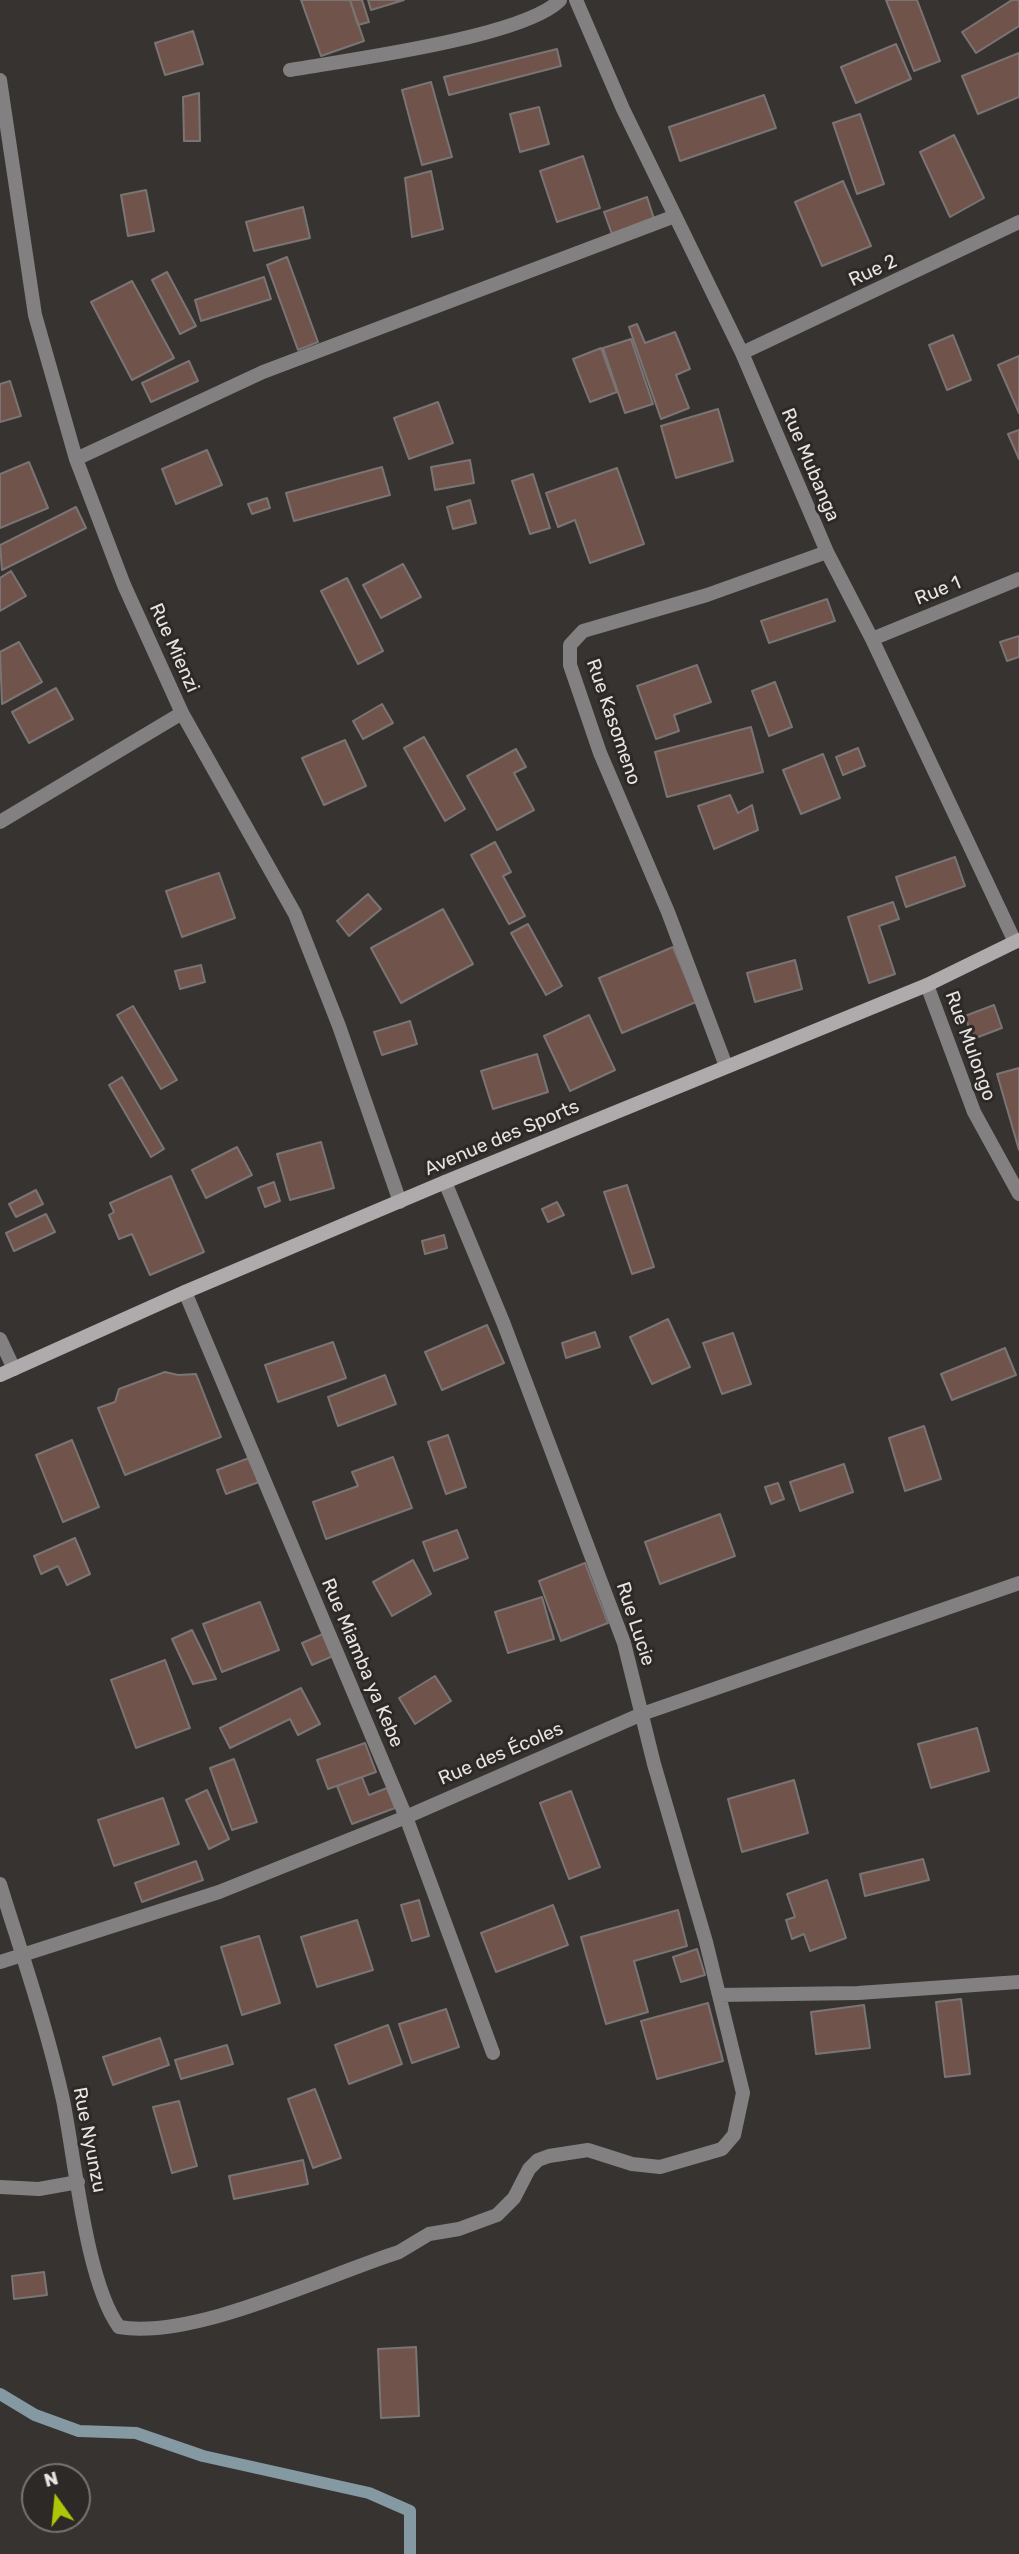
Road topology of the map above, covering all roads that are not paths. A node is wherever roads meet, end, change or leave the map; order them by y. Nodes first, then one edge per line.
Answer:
1 (560, 0) edge
2 (576, 0) edge
3 (290, 70) dead end
4 (0, 80) edge
5 (675, 216) junction
6 (1019, 222) edge
7 (742, 353) junction
8 (76, 459) junction
9 (827, 552) junction
10 (1019, 579) edge
11 (872, 639) junction
12 (182, 713) junction
13 (0, 822) edge
14 (1017, 941) edge
15 (927, 985) junction
16 (726, 1066) junction
17 (445, 1182) junction
18 (1019, 1194) edge
19 (400, 1202) junction
20 (185, 1292) junction
21 (0, 1339) edge
22 (14, 1369) junction
23 (0, 1375) edge
24 (1019, 1583) edge
25 (642, 1714) junction
26 (406, 1817) junction
27 (0, 1884) edge
28 (22, 1954) junction
29 (0, 1962) edge
30 (1019, 1982) edge
31 (719, 1995) junction
32 (493, 2053) dead end
33 (78, 2182) junction
34 (0, 2188) edge
35 (197, 2321) joint

1 - 3 street
2 - 5 street, Rue Mubanga
4 - 8 street, Rue Mienzi
5 - 7 street, Rue Mubanga
5 - 8 street
6 - 7 street, Rue 2
7 - 9 street, Rue Mubanga
8 - 12 street, Rue Mienzi
9 - 11 street, Rue Mubanga
9 - 16 street, Rue Kasomeno
10 - 11 street, Rue 1
11 - 14 street, Rue Mubanga
12 - 13 street
12 - 19 street, Rue Mienzi
14 - 15 street, Avenue des Sports
15 - 16 street, Avenue des Sports
15 - 18 street, Rue Mulongo
16 - 17 street, Avenue des Sports
17 - 19 street, Avenue des Sports
17 - 25 street, Rue Lucie
19 - 20 street, Avenue des Sports
20 - 22 street, Avenue des Sports
20 - 26 street, Rue Miamba ya Kebe
21 - 22 street
22 - 23 street, Avenue des Sports
24 - 25 street, Rue des Écoles
25 - 26 street, Rue des Écoles
25 - 31 street, Rue Lucie
26 - 28 street, Rue des Écoles
26 - 32 street, Rue Miamba ya Kebe
27 - 28 street, Rue Nyunzu
28 - 29 street, Rue des Écoles
28 - 33 street, Rue Nyunzu
30 - 31 street
31 - 35 street, Rue Lucie
33 - 34 street
33 - 35 street, Rue Nyunzu

